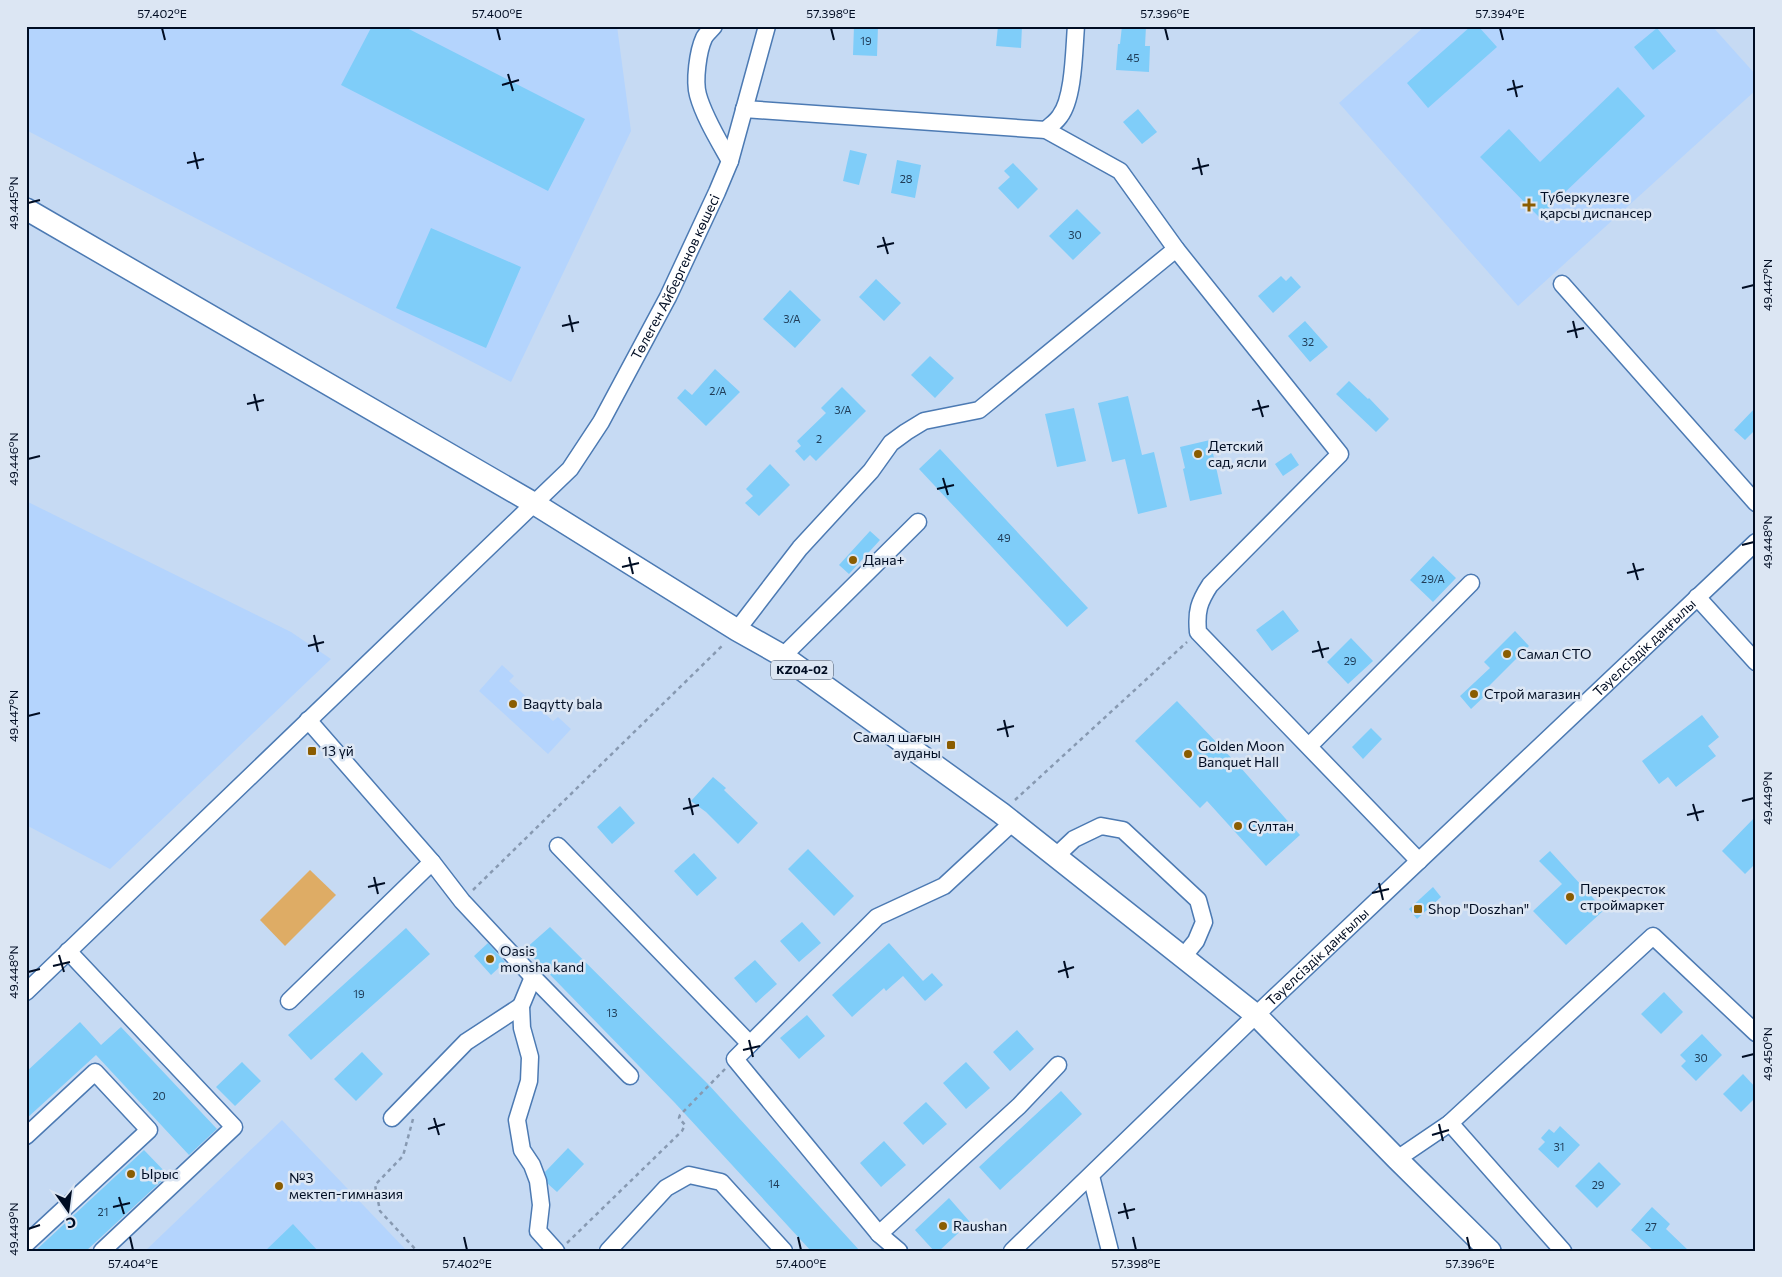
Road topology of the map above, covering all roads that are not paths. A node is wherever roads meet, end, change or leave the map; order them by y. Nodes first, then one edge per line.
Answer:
1 (714, 26) edge
2 (767, 26) edge
3 (1076, 26) edge
4 (744, 109) junction
5 (1046, 130) junction
6 (730, 161) junction
7 (26, 209) edge
8 (1176, 249) junction
9 (1562, 284) dead end
10 (1756, 503) edge
11 (535, 504) junction
12 (918, 522) dead end
13 (1756, 542) edge
14 (1472, 583) dead end
15 (1697, 597) junction
16 (738, 630) junction
17 (783, 656) junction
18 (1756, 662) edge
19 (308, 720) junction
20 (1309, 746) junction
21 (1007, 817) junction
22 (558, 846) dead end
23 (1056, 856) junction
24 (1419, 861) junction
25 (432, 862) junction
26 (68, 951) junction
27 (1183, 957) junction
28 (533, 977) junction
29 (26, 992) edge
30 (289, 1001) dead end
31 (522, 1006) junction
32 (1256, 1015) junction
33 (1755, 1032) edge
34 (750, 1044) junction
35 (1058, 1065) dead end
36 (630, 1076) dead end
37 (392, 1118) dead end
38 (1450, 1123) junction
39 (26, 1136) edge
40 (1397, 1160) junction
41 (1091, 1176) junction
42 (879, 1234) junction
43 (26, 1244) edge
44 (561, 1248) edge
45 (102, 1251) edge
46 (608, 1251) edge
47 (784, 1251) edge
48 (899, 1251) edge
49 (1012, 1251) edge
50 (1110, 1251) edge
51 (1490, 1251) edge
52 (1563, 1251) edge

1 - 6 street
2 - 4 street, Төлеген Айбергенов көшесі
3 - 5 street
4 - 5 street
4 - 6 street, Төлеген Айбергенов көшесі
5 - 8 street
6 - 11 street, Төлеген Айбергенов көшесі
7 - 11 main road, KZ04-02
8 - 16 street
8 - 20 street
9 - 10 street
11 - 16 main road, KZ04-02
11 - 19 street, Төлеген Айбергенов көшесі
12 - 17 street
13 - 15 street, Тәуелсіздік даңғылы
14 - 20 street
15 - 18 street
15 - 24 street, Тәуелсіздік даңғылы
16 - 17 main road, KZ04-02
17 - 21 main road, KZ04-02
19 - 25 street
19 - 26 street, Төлеген Айбергенов көшесі
20 - 24 street
21 - 23 main road, KZ04-02
21 - 34 street
22 - 34 street
23 - 27 main road, KZ04-02
23 - 27 street
24 - 32 street, Тәуелсіздік даңғылы
25 - 28 street
25 - 30 street
26 - 29 street, Төлеген Айбергенов көшесі
26 - 45 street
27 - 32 main road, KZ04-02
28 - 31 street
28 - 36 street
31 - 37 street
31 - 44 street
32 - 40 main road, KZ04-02
32 - 41 street, Тәуелсіздік даңғылы
33 - 38 street
34 - 42 street
35 - 42 street
38 - 40 street
38 - 52 street
39 - 43 street
40 - 51 main road, KZ04-02
41 - 49 street, Тәуелсіздік даңғылы
41 - 50 street
42 - 48 street
46 - 47 street

